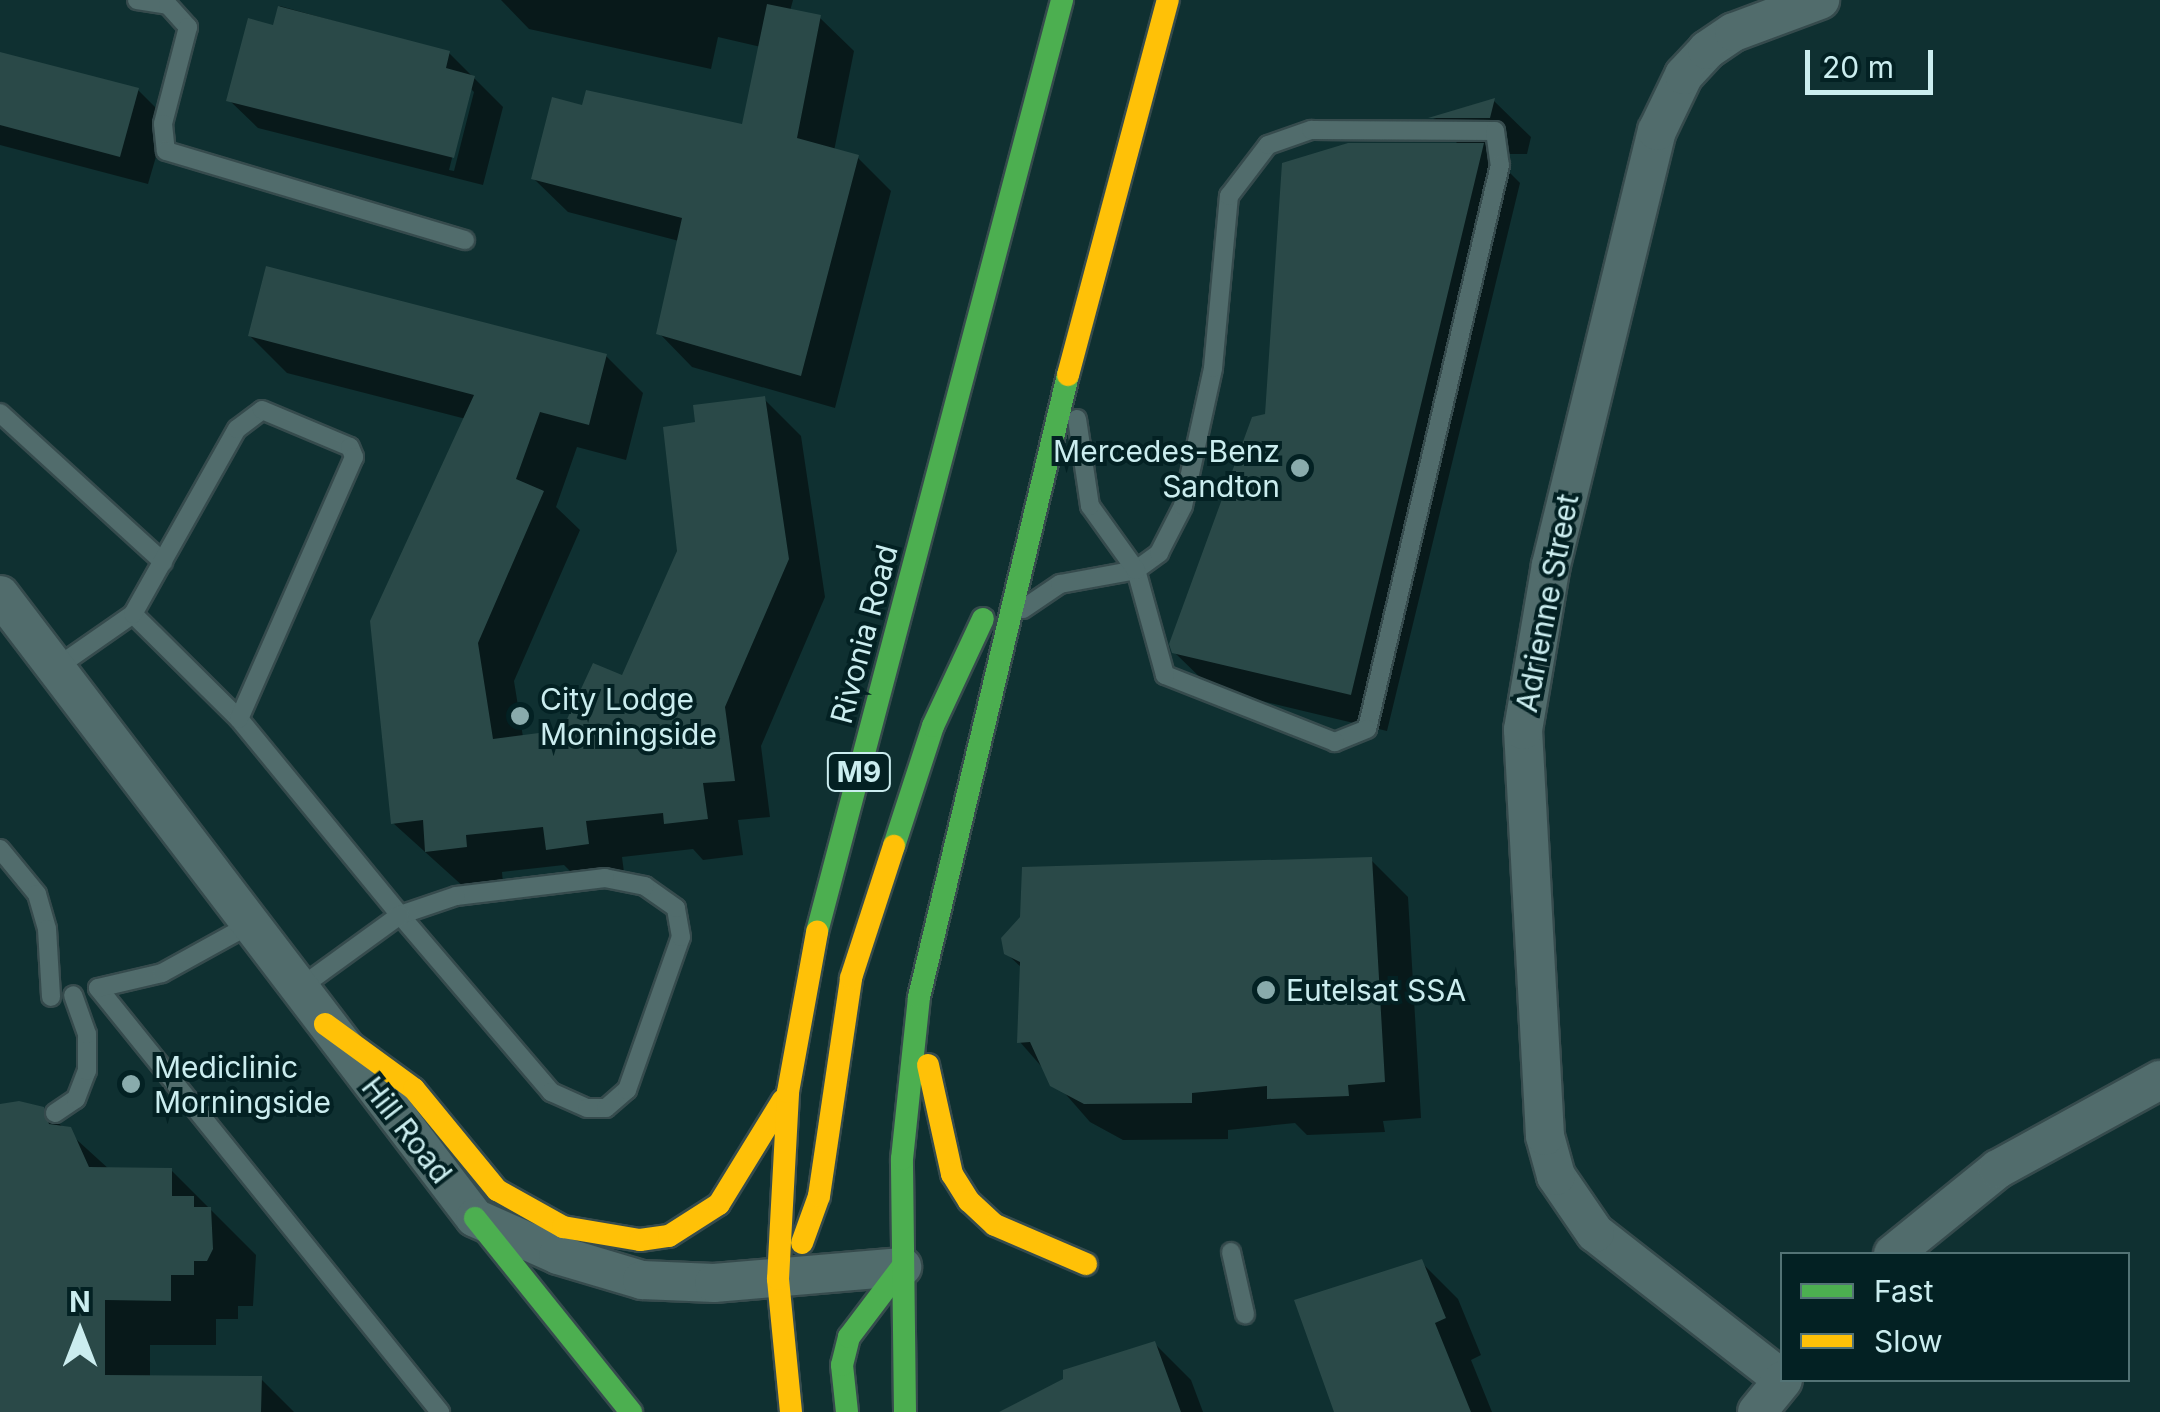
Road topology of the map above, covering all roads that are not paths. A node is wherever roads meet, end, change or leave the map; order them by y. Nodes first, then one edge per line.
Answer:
1 (136, 0) edge
2 (1062, 0) edge
3 (1168, 0) edge
4 (1820, 0) edge
5 (1029, 18) dead end
6 (1024, 148) junction
7 (464, 240) dead end
8 (1072, 374) junction
9 (0, 413) edge
10 (1029, 521) junction
11 (163, 562) junction
12 (1136, 570) junction
13 (0, 596) edge
14 (134, 614) junction
15 (1008, 621) junction
16 (57, 667) junction
17 (239, 719) junction
18 (0, 849) edge
19 (400, 915) junction
20 (249, 925) junction
21 (298, 989) junction
22 (73, 994) dead end
23 (51, 997) dead end
24 (920, 997) junction
25 (325, 1024) junction
26 (2160, 1080) edge
27 (788, 1092) junction
28 (55, 1113) dead end
29 (475, 1218) junction
30 (1231, 1252) dead end
31 (1894, 1252) edge
32 (1086, 1264) dead end
33 (902, 1268) junction
34 (778, 1280) junction
35 (1245, 1314) dead end
36 (1780, 1378) edge
37 (1781, 1382) edge
38 (440, 1412) edge
39 (630, 1412) edge
40 (791, 1412) edge
41 (847, 1412) edge
42 (905, 1412) edge
43 (1756, 1412) edge

1 - 7 lane
2 - 6 main road, Rivonia Road / M9
3 - 8 main road
4 - 36 street, Adrienne Street
5 - 6 main road
6 - 27 main road, Rivonia Road / M9
8 - 10 main road
8 - 12 lane
9 - 11 lane
10 - 15 main road
10 - 34 main road
11 - 14 lane
11 - 17 lane
12 - 12 lane
12 - 15 lane
13 - 16 street, Hill Road
14 - 16 lane
14 - 17 lane
15 - 24 main road
16 - 20 street, Hill Road
17 - 19 lane
18 - 23 lane
19 - 19 lane
19 - 21 lane
20 - 21 street, Hill Road
20 - 38 lane
21 - 25 street, Hill Road
22 - 28 lane
24 - 32 main road
24 - 33 main road
25 - 27 main road
25 - 29 street, Hill Road
26 - 31 street
27 - 34 main road, Rivonia Road / M9
29 - 34 street, Hill Road
29 - 39 main road
30 - 35 lane
33 - 34 street, Hill Road
33 - 41 main road
33 - 42 main road
34 - 40 main road, Rivonia Road / M9
37 - 43 street

